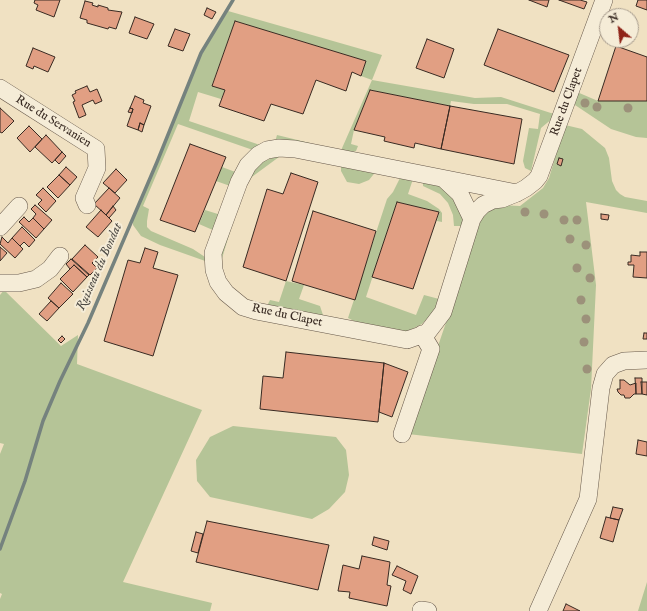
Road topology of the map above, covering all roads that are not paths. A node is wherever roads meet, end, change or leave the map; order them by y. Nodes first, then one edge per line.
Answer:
1 (604, 0) edge
2 (0, 88) edge
3 (445, 180) junction
4 (517, 193) junction
5 (87, 205) dead end
6 (19, 206) dead end
7 (472, 219) junction
8 (0, 227) edge
9 (60, 256) dead end
10 (0, 283) edge
11 (443, 312) junction
12 (422, 334) junction
13 (431, 349) junction
14 (647, 360) edge
15 (402, 434) dead end
16 (538, 611) edge

1 - 4 street, Rue du Clapet
2 - 5 street, Rue du Servanien
3 - 4 street, Rue du Clapet
3 - 7 street
3 - 12 street, Rue du Clapet
4 - 7 street, Rue du Clapet
6 - 8 street
7 - 11 street, Rue du Clapet
9 - 10 street
11 - 12 street, Rue du Clapet
11 - 13 street
12 - 13 street
13 - 15 street
14 - 16 street

